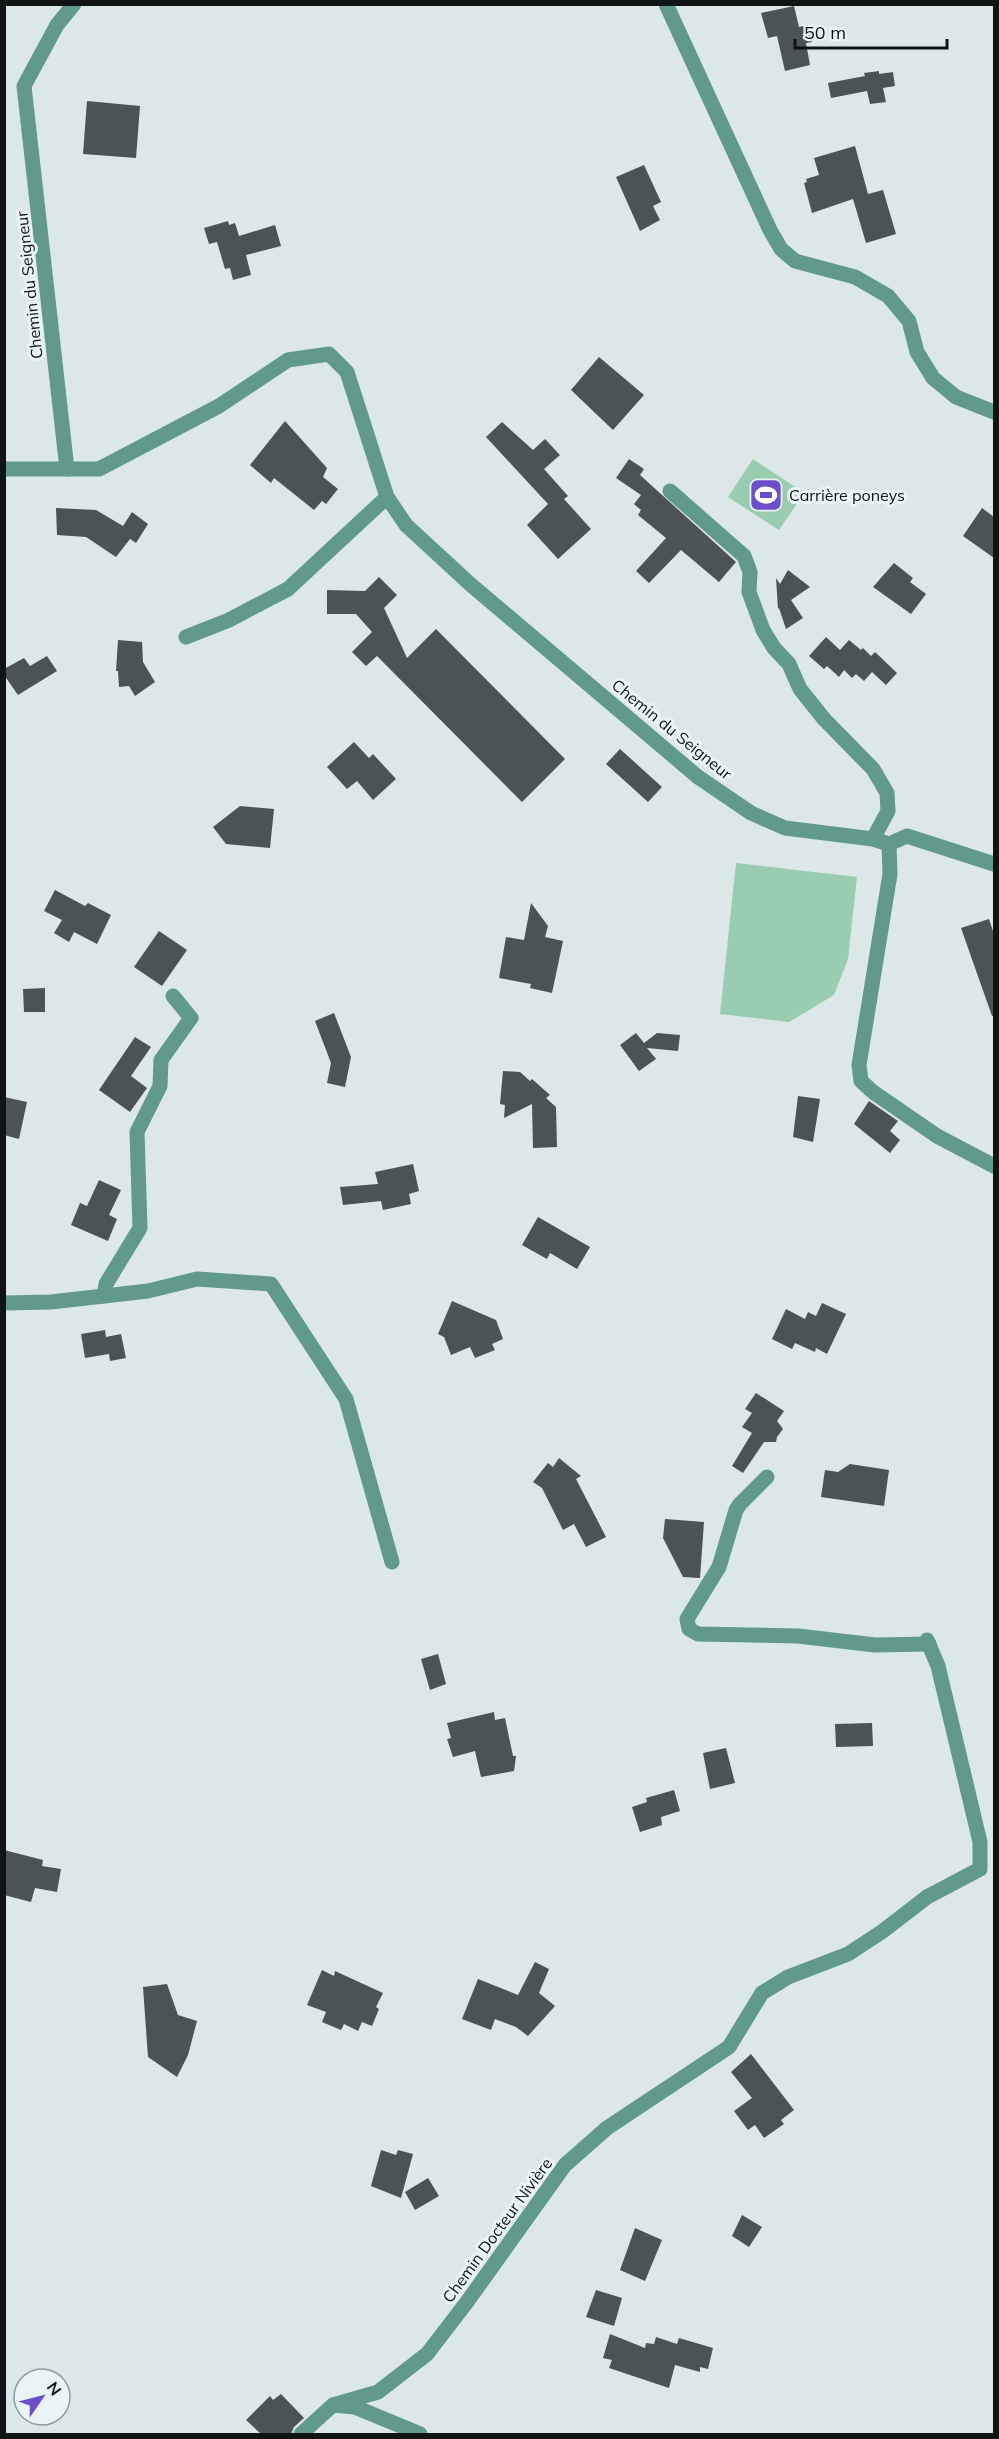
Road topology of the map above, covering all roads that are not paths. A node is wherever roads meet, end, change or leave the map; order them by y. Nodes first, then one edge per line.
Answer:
1 (74, 4) edge
2 (666, 4) edge
3 (994, 412) edge
4 (4, 469) edge
5 (67, 469) junction
6 (670, 491) dead end
7 (387, 497) junction
8 (186, 637) dead end
9 (873, 839) junction
10 (889, 844) junction
11 (994, 864) edge
12 (173, 996) dead end
13 (994, 1166) edge
14 (104, 1296) junction
15 (4, 1303) edge
16 (766, 1477) dead end
17 (392, 1562) dead end
18 (333, 2405) junction
19 (301, 2434) edge
20 (420, 2434) edge

1 - 5 street, Chemin du Seigneur
2 - 3 street
4 - 5 street, Chemin du Seigneur
5 - 7 street, Chemin du Seigneur
6 - 9 street
7 - 8 street
7 - 9 street, Chemin du Seigneur
9 - 10 street, Chemin du Seigneur
10 - 11 street, Chemin du Seigneur
10 - 13 street
12 - 14 street
14 - 15 street
14 - 17 street
16 - 18 street, Chemin Docteur Nivière
18 - 19 street
18 - 20 street

